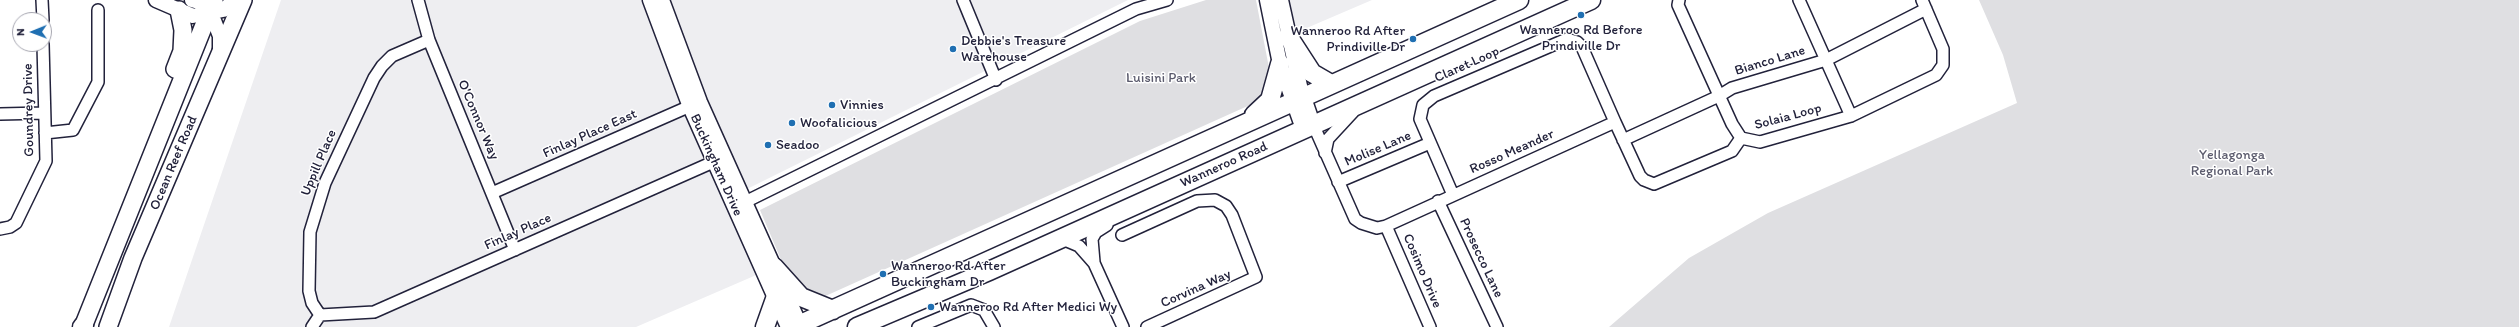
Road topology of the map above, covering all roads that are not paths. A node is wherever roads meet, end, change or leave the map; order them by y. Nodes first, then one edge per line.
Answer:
1 (42, 0) edge
2 (156, 0) edge
3 (192, 0) edge
4 (235, 0) edge
5 (243, 0) edge
6 (418, 0) edge
7 (650, 0) edge
8 (662, 0) edge
9 (963, 0) edge
10 (1167, 0) edge
11 (1267, 0) edge
12 (1280, 0) edge
13 (1519, 0) edge
14 (1591, 0) edge
15 (1679, 0) edge
16 (1799, 0) edge
17 (1924, 4) edge
18 (212, 6) edge
19 (98, 10) dead end
20 (179, 10) junction
21 (43, 12) edge
22 (1288, 36) junction
23 (429, 40) junction
24 (43, 52) edge
25 (220, 56) junction
26 (1826, 60) junction
27 (1280, 64) junction
28 (996, 80) junction
29 (1331, 84) junction
30 (1719, 96) junction
31 (1297, 99) junction
32 (1366, 99) junction
33 (695, 104) junction
34 (44, 113) junction
35 (0, 114) edge
36 (1851, 116) junction
37 (1616, 122) junction
38 (1244, 123) junction
39 (1308, 127) junction
40 (45, 133) junction
41 (158, 138) junction
42 (1741, 138) junction
43 (1623, 140) junction
44 (1430, 143) junction
45 (1325, 153) junction
46 (719, 160) junction
47 (1338, 182) junction
48 (492, 193) junction
49 (1453, 194) junction
50 (1438, 201) junction
51 (740, 205) junction
52 (1122, 211) junction
53 (1386, 226) junction
54 (0, 229) edge
55 (1122, 235) dead end
56 (1060, 238) junction
57 (515, 250) junction
58 (1094, 263) junction
59 (774, 267) junction
60 (775, 299) junction
61 (833, 310) junction
62 (320, 315) junction
63 (83, 326) edge
64 (796, 326) edge
65 (108, 327) edge
66 (312, 327) edge
67 (765, 327) edge
68 (857, 327) edge
69 (918, 327) edge
70 (994, 327) edge
71 (1123, 327) edge
72 (1147, 327) edge
73 (1430, 327) edge
74 (1497, 327) edge

1 - 21 street
2 - 20 street
3 - 18 street
4 - 18 street
5 - 25 main road, Ocean Reef Road
6 - 23 street, O'Connor Way
7 - 33 street, Buckingham Drive
8 - 33 street, Buckingham Drive
9 - 28 street
10 - 28 street
11 - 27 street
12 - 22 street
13 - 29 highway
14 - 32 highway, Wanneroo Road
15 - 30 street, Solaia Loop
16 - 26 street
17 - 26 street, Bianco Lane
17 - 36 street, Solaia Loop
18 - 20 street
18 - 25 street
18 - 41 main road, Ocean Reef Road
19 - 40 street
20 - 41 main road
22 - 29 highway
22 - 31 street
23 - 48 street, O'Connor Way
23 - 62 street, Uppill Place
24 - 34 street, Goundrey Drive
25 - 65 main road, Ocean Reef Road
26 - 30 street, Bianco Lane
26 - 36 street
27 - 31 street
27 - 38 highway
28 - 51 street
29 - 31 highway
30 - 42 street, Solaia Loop
30 - 43 street, Bianco Lane
31 - 38 highway
31 - 39 street
32 - 39 highway, Wanneroo Road
32 - 45 street
33 - 46 street, Buckingham Drive
33 - 48 street, Finlay Place East
34 - 35 street
34 - 40 street, Goundrey Drive
36 - 42 street, Solaia Loop
37 - 43 street
37 - 44 street, Claret Loop
37 - 49 street, Rosso Meander
38 - 61 highway
39 - 45 street
39 - 52 highway, Wanneroo Road
40 - 54 street, Goundrey Drive
41 - 63 main road, Ocean Reef Road
42 - 43 street
44 - 47 street, Molise Lane
44 - 49 street, Claret Loop
45 - 47 street
46 - 51 street, Buckingham Drive
46 - 57 street, Finlay Place
47 - 53 street
48 - 57 street, O'Connor Way
49 - 50 street, Rosso Meander
50 - 53 street, Rosso Meander
50 - 74 street, Prosecco Lane
51 - 59 street, Buckingham Drive
51 - 60 street, Buckingham Drive
52 - 56 highway, Wanneroo Road
52 - 58 street
53 - 73 street, Cosimo Drive
55 - 72 street, Corvina Way
56 - 58 street
56 - 68 highway, Wanneroo Road
57 - 62 street, Finlay Place
58 - 71 street
59 - 61 highway
59 - 64 street, Buckingham Drive
60 - 64 street, Buckingham Drive
60 - 67 highway
61 - 64 highway
62 - 66 street
69 - 70 street

